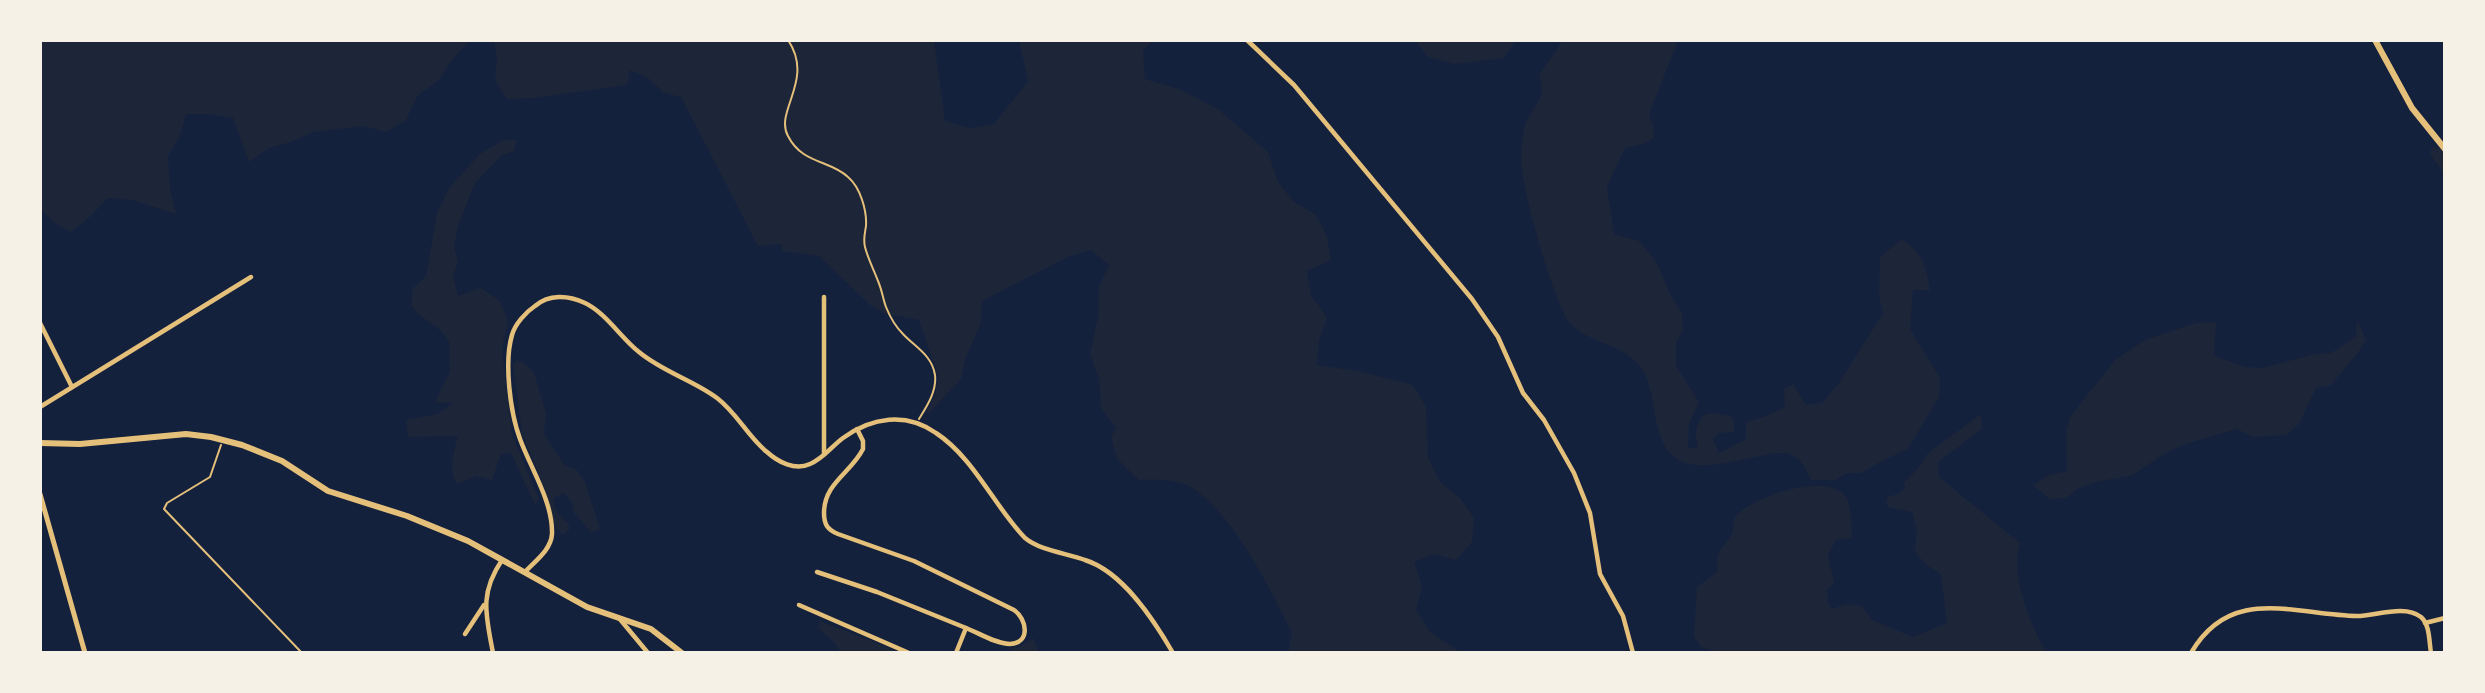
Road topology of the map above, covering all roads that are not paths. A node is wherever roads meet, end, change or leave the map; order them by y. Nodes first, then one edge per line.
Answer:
1 (1247, 40) edge
2 (2375, 40) edge
3 (2445, 149) edge
4 (251, 278) dead end
5 (824, 297) dead end
6 (40, 323) edge
7 (72, 387) junction
8 (40, 407) edge
9 (858, 429) junction
10 (40, 443) edge
11 (824, 455) junction
12 (40, 494) edge
13 (43, 518) edge
14 (503, 560) junction
15 (525, 572) junction
16 (817, 572) dead end
17 (484, 605) junction
18 (799, 605) dead end
19 (619, 618) junction
20 (2445, 618) edge
21 (2425, 623) junction
22 (966, 628) junction
23 (465, 634) dead end
24 (85, 653) edge
25 (493, 653) edge
26 (648, 653) edge
27 (682, 653) edge
28 (909, 653) edge
29 (956, 653) edge
30 (1173, 653) edge
31 (1633, 653) edge
32 (2191, 653) edge
33 (2431, 653) edge

1 - 31 street
2 - 3 main road
4 - 7 street
5 - 11 street
6 - 7 street
7 - 8 street
9 - 11 street
9 - 22 street
9 - 30 street
10 - 14 main road
11 - 15 street
12 - 13 street
13 - 24 street
14 - 15 main road
14 - 17 street
15 - 19 main road
16 - 22 street
17 - 23 street
17 - 25 street
18 - 28 street
19 - 26 street
19 - 27 main road
20 - 21 street
21 - 32 street
21 - 33 street
22 - 29 street

